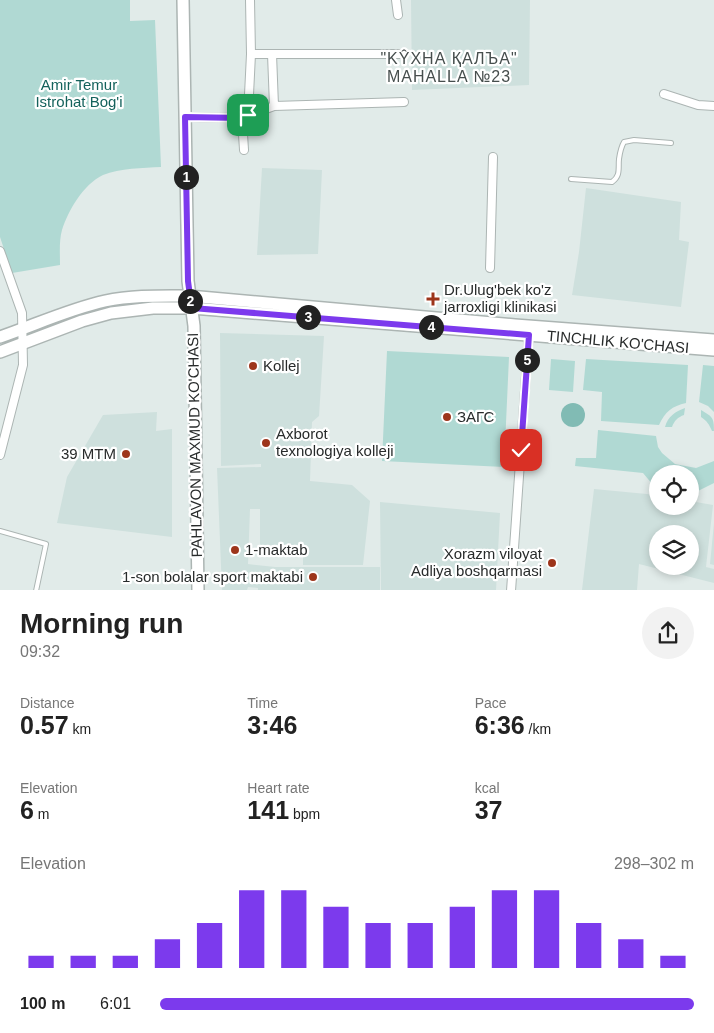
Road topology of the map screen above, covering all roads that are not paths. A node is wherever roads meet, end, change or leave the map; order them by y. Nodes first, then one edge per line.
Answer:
1 (182, 0) edge
2 (250, 0) edge
3 (396, 0) edge
4 (398, 15) dead end
5 (251, 54) junction
6 (272, 54) junction
7 (401, 54) dead end
8 (664, 94) dead end
9 (404, 102) dead end
10 (274, 106) junction
11 (714, 106) edge
12 (245, 116) junction
13 (185, 117) junction
14 (671, 144) dead end
15 (244, 150) dead end
16 (493, 157) dead end
17 (571, 179) dead end
18 (0, 251) edge
19 (490, 268) dead end
20 (194, 297) junction
21 (192, 308) junction
22 (22, 330) junction
23 (529, 330) junction
24 (0, 337) edge
25 (714, 340) edge
26 (23, 344) junction
27 (714, 350) edge
28 (0, 352) edge
29 (0, 455) edge
30 (0, 531) edge
31 (36, 590) edge
32 (198, 590) edge
33 (511, 590) edge

1 - 13 main road, PAHLAVON MAXMUD KO'CHASI
2 - 5 street
3 - 4 street
5 - 6 street
5 - 12 street
6 - 7 street
6 - 10 street
8 - 11 street
9 - 10 street
10 - 12 street
12 - 13 street
12 - 15 street
13 - 20 main road, PAHLAVON MAXMUD KO'CHASI
14 - 17 lane
16 - 19 street
18 - 22 street
20 - 21 main road, PAHLAVON MAXMUD KO'CHASI
20 - 22 main road, TINCHLIK KO'CHASI
20 - 23 main road, TINCHLIK KO'CHASI
21 - 23 main road, TINCHLIK KO'CHASI
21 - 26 main road, TINCHLIK KO'CHASI
21 - 32 main road, PAHLAVON MAXMUD KO'CHASI
22 - 24 main road, TINCHLIK KO'CHASI
22 - 26 street
23 - 25 main road, TINCHLIK KO'CHASI
23 - 27 main road, TINCHLIK KO'CHASI
23 - 33 street
26 - 28 main road, TINCHLIK KO'CHASI
26 - 29 street
30 - 31 lane

